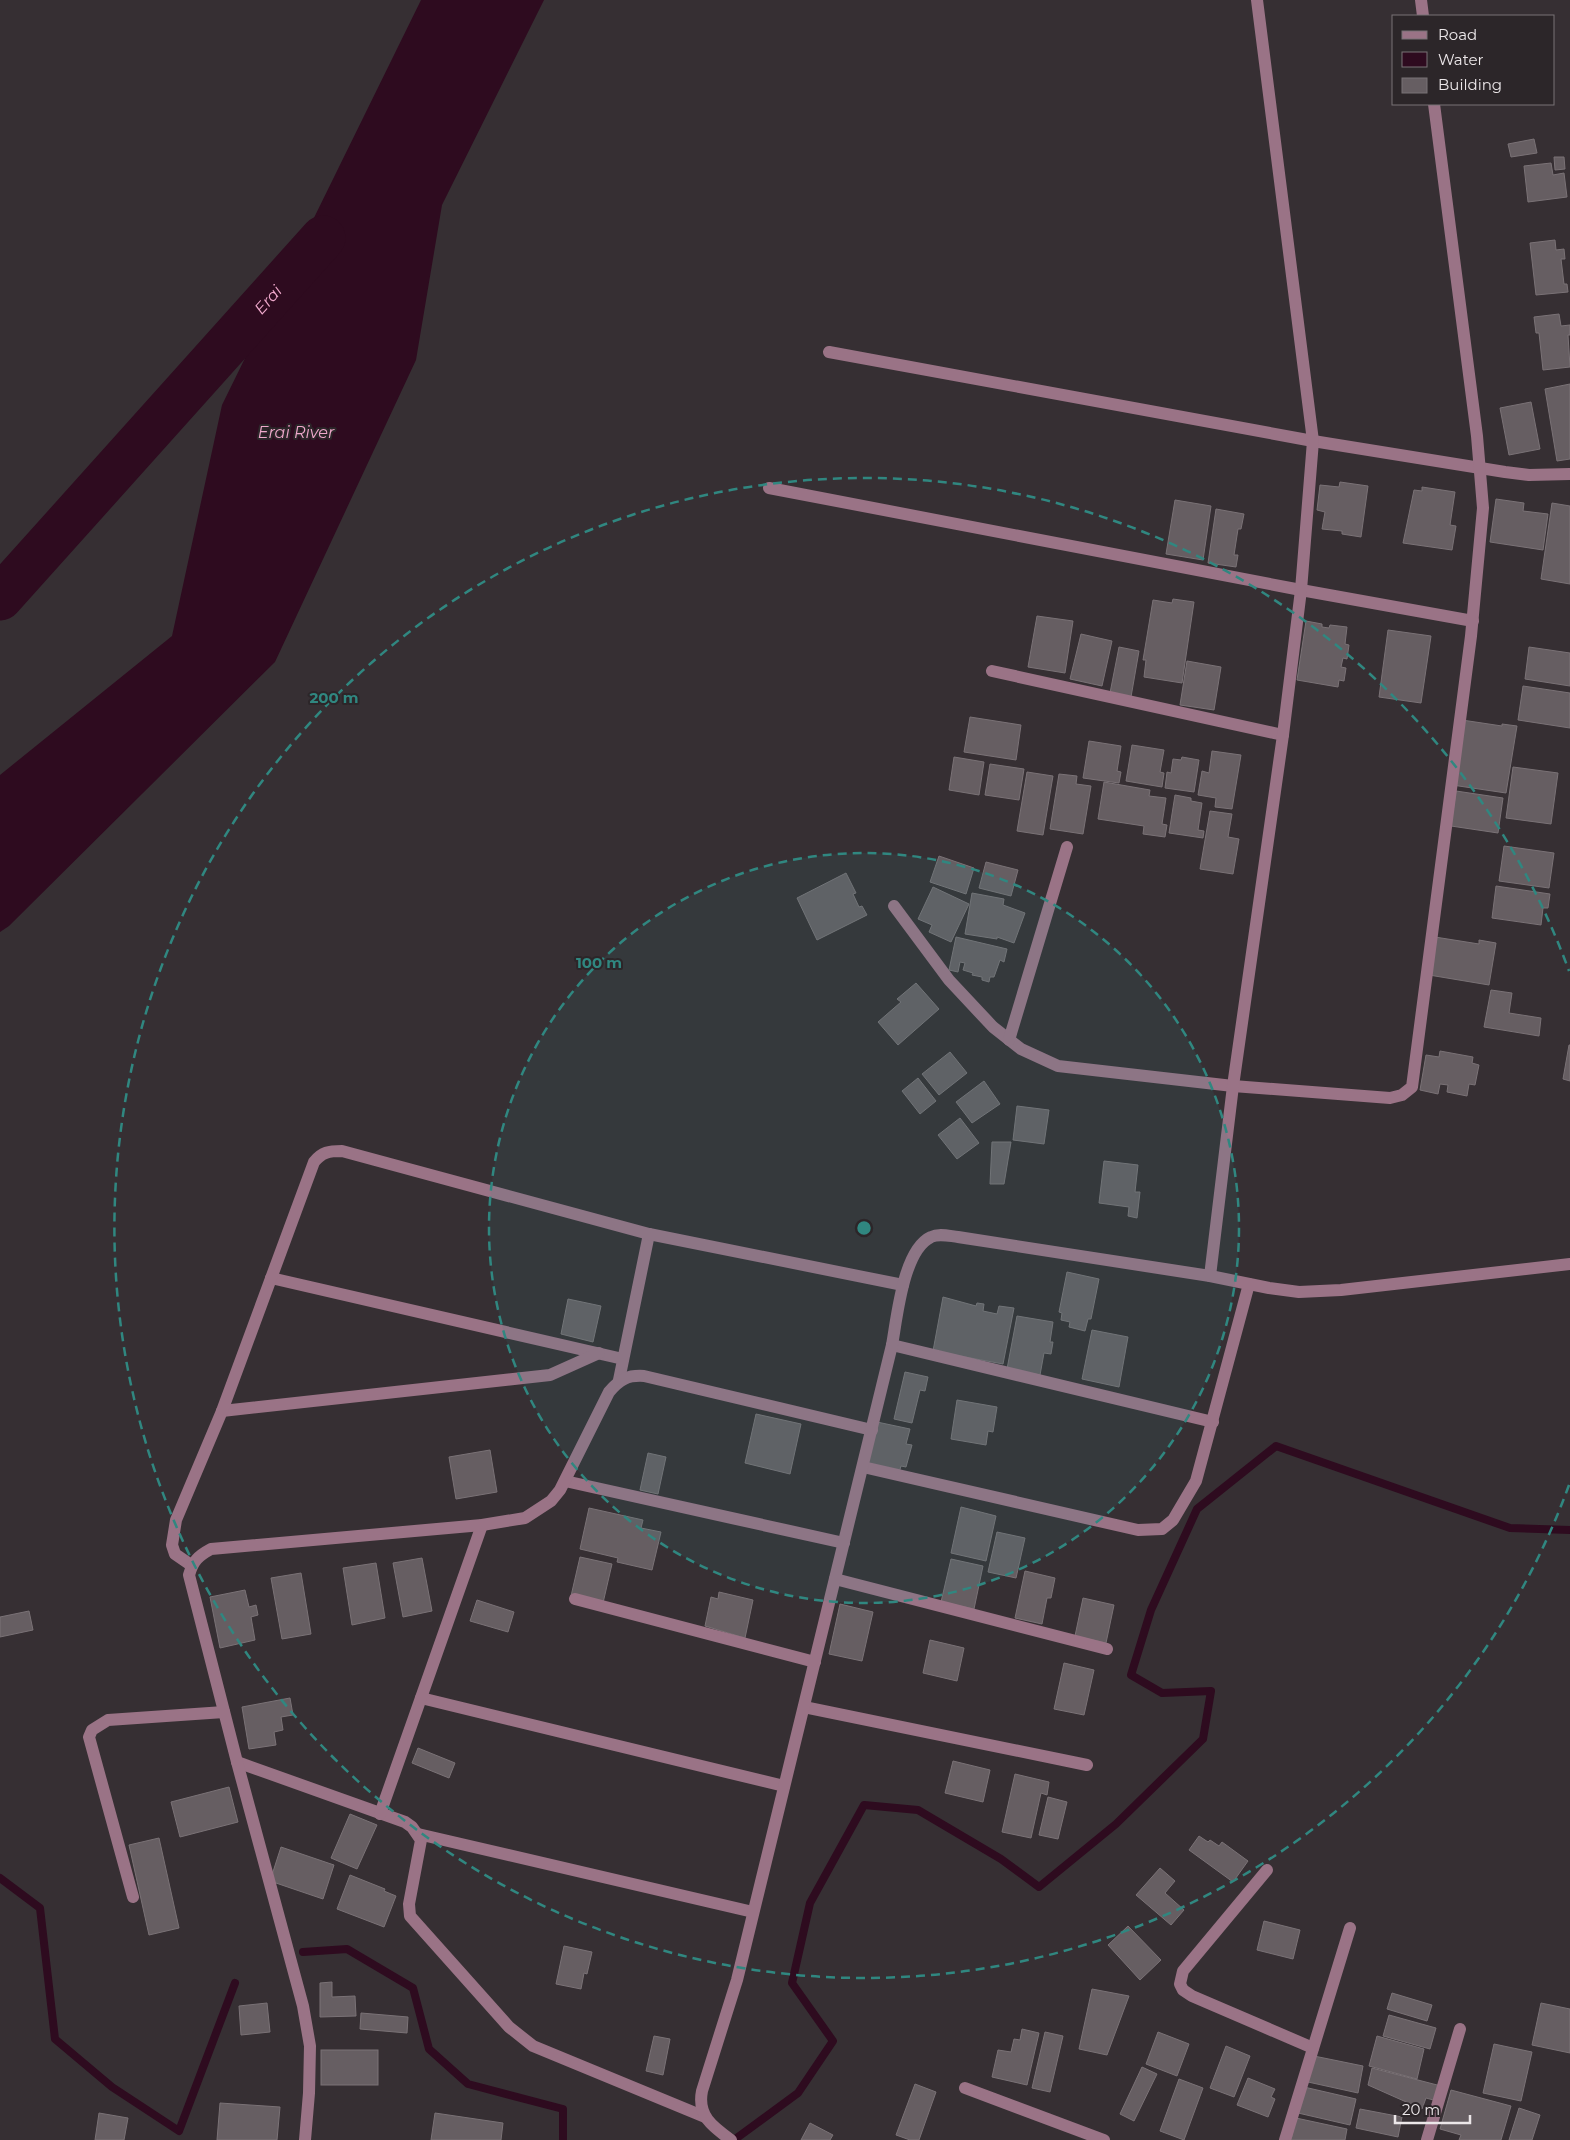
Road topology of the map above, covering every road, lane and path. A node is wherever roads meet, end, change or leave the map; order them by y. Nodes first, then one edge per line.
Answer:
1 (1257, 0) edge
2 (1421, 0) edge
3 (1423, 15) edge
4 (1434, 105) edge
5 (830, 352) dead end
6 (1313, 441) junction
7 (1480, 467) junction
8 (1570, 474) edge
9 (769, 488) dead end
10 (1301, 590) junction
11 (1473, 620) junction
12 (992, 671) dead end
13 (1283, 735) junction
14 (1067, 847) dead end
15 (894, 906) dead end
16 (1009, 1040) junction
17 (1233, 1086) junction
18 (649, 1234) junction
19 (1570, 1264) edge
20 (1210, 1276) junction
21 (271, 1278) junction
22 (1249, 1284) junction
23 (903, 1285) junction
24 (892, 1346) junction
25 (599, 1353) junction
26 (623, 1358) junction
27 (619, 1380) junction
28 (222, 1410) junction
29 (1213, 1422) junction
30 (872, 1430) junction
31 (862, 1467) junction
32 (565, 1481) junction
33 (482, 1526) junction
34 (844, 1543) junction
35 (191, 1565) junction
36 (835, 1579) junction
37 (575, 1599) dead end
38 (1108, 1649) dead end
39 (815, 1662) junction
40 (421, 1698) junction
41 (804, 1707) junction
42 (224, 1712) junction
43 (237, 1762) junction
44 (1087, 1764) dead end
45 (784, 1786) junction
46 (380, 1814) junction
47 (418, 1834) junction
48 (1267, 1870) dead end
49 (133, 1897) dead end
50 (753, 1912) junction
51 (1350, 1928) dead end
52 (1460, 2030) dead end
53 (1313, 2048) junction
54 (965, 2088) dead end
55 (707, 2121) junction
56 (304, 2140) edge
57 (731, 2140) edge
58 (1104, 2140) edge
59 (1285, 2140) edge
60 (1427, 2140) edge

1 - 6 street
2 - 3 street
4 - 7 street
5 - 6 street
6 - 7 street
6 - 10 street
7 - 8 street
7 - 11 street
9 - 10 street
10 - 11 street
10 - 13 street
11 - 17 street
12 - 13 street
13 - 17 street
14 - 16 street
15 - 16 street
16 - 17 street
17 - 20 street
18 - 21 street
18 - 23 street
18 - 26 street
19 - 22 street
20 - 22 street
20 - 23 street
21 - 25 street
21 - 28 street
22 - 29 street
23 - 24 street
24 - 29 street
24 - 30 street
25 - 26 street
25 - 28 street
26 - 27 street
27 - 30 street
27 - 32 street
28 - 35 street
29 - 31 street
30 - 31 street
31 - 34 street
32 - 33 street
32 - 34 street
33 - 35 street
33 - 40 street
34 - 36 street
35 - 42 street
36 - 38 street
36 - 39 street
37 - 39 street
39 - 41 street
40 - 45 street
40 - 46 street
41 - 44 street
41 - 45 street
42 - 43 street
42 - 49 street
43 - 46 street
43 - 56 street
45 - 50 street
46 - 47 street
47 - 50 street
47 - 55 street
48 - 53 street
50 - 55 street
51 - 53 street
52 - 60 street
53 - 59 street
54 - 58 street
55 - 57 street

